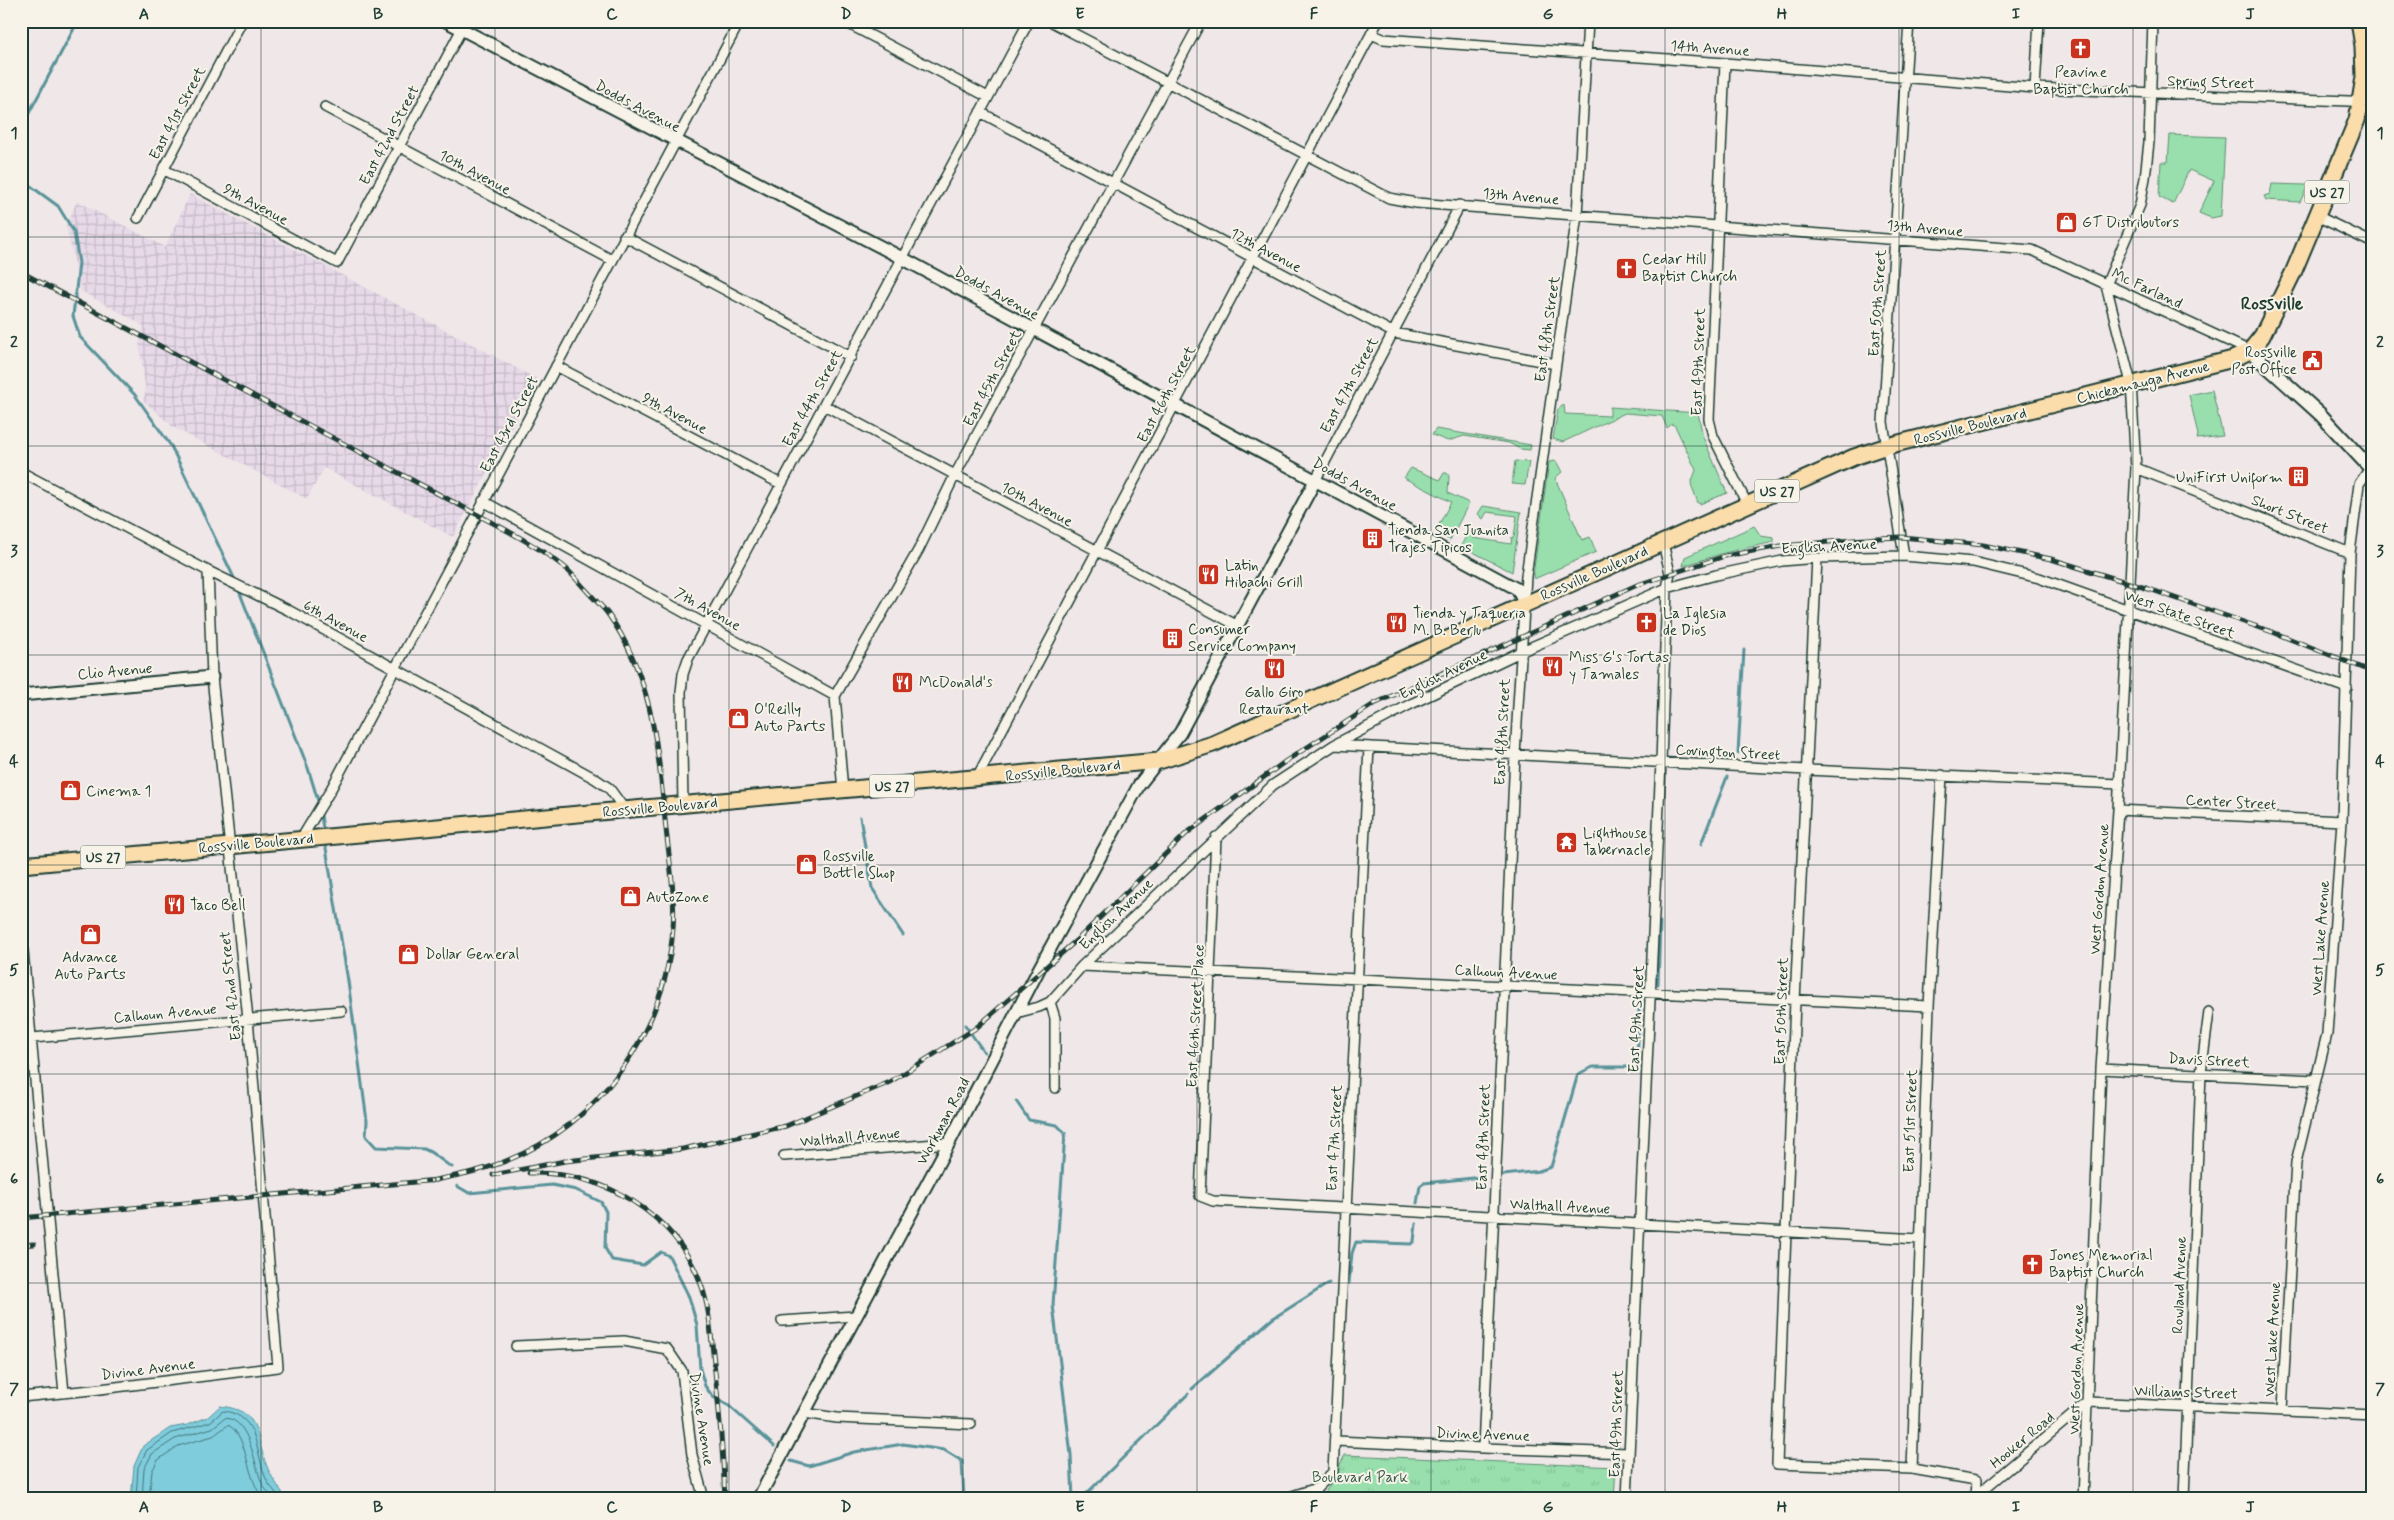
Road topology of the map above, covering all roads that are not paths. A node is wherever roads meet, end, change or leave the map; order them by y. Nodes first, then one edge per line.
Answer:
1 (242, 21) edge
2 (446, 21) edge
3 (740, 21) edge
4 (843, 21) edge
5 (1029, 21) edge
6 (1050, 21) edge
7 (1202, 21) edge
8 (1378, 21) edge
9 (1588, 21) edge
10 (1909, 21) edge
11 (2039, 21) edge
12 (2153, 21) edge
13 (2359, 21) edge
14 (464, 26) edge
15 (1371, 34) junction
16 (1586, 55) junction
17 (1726, 63) junction
18 (1905, 77) junction
19 (1168, 81) junction
20 (2035, 88) junction
21 (2048, 88) joint
22 (2150, 93) junction
23 (988, 97) junction
24 (2367, 102) edge
25 (325, 108) dead end
26 (980, 112) junction
27 (675, 142) junction
28 (398, 147) junction
29 (1308, 156) junction
30 (163, 169) junction
31 (1113, 184) junction
32 (1460, 205) junction
33 (1577, 215) junction
34 (2317, 216) junction
35 (138, 218) dead end
36 (1716, 227) junction
37 (624, 236) junction
38 (1895, 239) junction
39 (2373, 243) edge
40 (2032, 250) joint
41 (902, 258) junction
42 (1254, 259) junction
43 (612, 260) junction
44 (337, 262) joint
45 (2106, 285) junction
46 (1034, 330) junction
47 (1394, 333) junction
48 (2250, 351) junction
49 (851, 356) junction
50 (1556, 364) junction
51 (556, 366) junction
52 (2131, 384) junction
53 (824, 405) junction
54 (1176, 405) junction
55 (2038, 408) joint
56 (1887, 446) junction
57 (2372, 467) edge
58 (2136, 468) junction
59 (21, 472) edge
60 (955, 475) junction
61 (1316, 480) junction
62 (781, 484) junction
63 (483, 501) junction
64 (1747, 504) junction
65 (1663, 543) junction
66 (1097, 551) junction
67 (2350, 553) junction
68 (1904, 556) junction
69 (1817, 558) junction
70 (2003, 568) joint
71 (208, 571) junction
72 (1667, 588) junction
73 (1525, 604) junction
74 (2129, 610) junction
75 (707, 624) junction
76 (1238, 626) junction
77 (1520, 652) junction
78 (394, 669) junction
79 (212, 677) junction
80 (2346, 688) junction
81 (21, 695) edge
82 (835, 696) junction
83 (1334, 744) junction
84 (1369, 747) junction
85 (1515, 755) junction
86 (1159, 761) junction
87 (1661, 762) junction
88 (1807, 770) junction
89 (1942, 775) junction
90 (976, 779) junction
91 (2120, 784) junction
92 (843, 791) junction
93 (683, 804) junction
94 (625, 810) junction
95 (2118, 810) junction
96 (2342, 821) junction
97 (1216, 837) junction
98 (301, 839) junction
99 (228, 846) junction
100 (21, 865) edge
101 (21, 929) edge
102 (1082, 966) junction
103 (1211, 972) junction
104 (1356, 978) junction
105 (1504, 985) junction
106 (1651, 992) junction
107 (1795, 1001) junction
108 (1050, 1002) junction
109 (1929, 1006) junction
110 (341, 1011) dead end
111 (2209, 1012) dead end
112 (1016, 1013) junction
113 (248, 1019) junction
114 (31, 1038) junction
115 (21, 1039) edge
116 (2101, 1069) junction
117 (2201, 1073) junction
118 (2315, 1080) junction
119 (1055, 1088) dead end
120 (949, 1144) junction
121 (784, 1156) dead end
122 (1200, 1196) joint
123 (1346, 1209) junction
124 (1494, 1216) junction
125 (1639, 1224) junction
126 (1787, 1233) junction
127 (1919, 1239) junction
128 (854, 1316) junction
129 (782, 1321) dead end
130 (516, 1346) dead end
131 (278, 1367) joint
132 (64, 1393) junction
133 (21, 1397) edge
134 (2088, 1402) junction
135 (2188, 1406) junction
136 (2282, 1410) junction
137 (804, 1413) junction
138 (2373, 1415) edge
139 (971, 1424) dead end
140 (1336, 1441) junction
141 (1483, 1448) junction
142 (1629, 1452) junction
143 (1912, 1469) junction
144 (1974, 1498) edge
145 (704, 1499) edge
146 (758, 1499) edge
147 (1283, 1499) edge
148 (1627, 1499) edge
149 (2083, 1499) edge
150 (2184, 1499) edge

1 - 30 street, East 41st Street
2 - 14 street, Dodds Avenue
3 - 27 street, East 43rd Street
4 - 23 street
5 - 23 street, East 44th Street
6 - 19 street, 13th Avenue
7 - 19 street, East 45th Street
8 - 15 street, East 46th Street
9 - 16 street, East 48th Street
10 - 18 street, East 50th Street
11 - 20 street
12 - 22 street
13 - 24 highway, US 27
14 - 27 street, Dodds Avenue
14 - 28 street, East 42nd Street
15 - 16 street, 14th Avenue
15 - 29 street, East 46th Street
16 - 17 street, 14th Avenue
16 - 33 street, East 48th Street
17 - 18 street, 14th Avenue
17 - 36 street, East 49th Street
18 - 20 street, 14th Avenue
18 - 38 street, East 50th Street
19 - 29 street, 13th Avenue
19 - 31 street, East 45th Street
20 - 21 street, 14th Avenue
21 - 22 street, Spring Street
22 - 24 street, Spring Street
22 - 45 street
23 - 26 street, East 44th Street
24 - 34 highway, US 27
25 - 28 street, 10th Avenue
26 - 31 street, 12th Avenue
26 - 41 street, East 44th Street
27 - 37 street, East 43rd Street
27 - 41 street, Dodds Avenue
28 - 43 street, 10th Avenue
28 - 44 street, East 42nd Street
29 - 32 street, 13th Avenue
29 - 42 street, East 46th Street
30 - 35 street, East 41st Street
30 - 44 street, 9th Avenue
31 - 42 street, 12th Avenue
31 - 46 street, East 45th Street
32 - 33 street, 13th Avenue
32 - 47 street, East 47th Street
33 - 36 street, 13th Avenue
33 - 50 street, East 48th Street
34 - 39 street
34 - 48 highway, US 27
36 - 38 street, 13th Avenue
36 - 64 street, East 49th Street
37 - 43 street, East 43rd Street
37 - 49 street
38 - 40 street, 13th Avenue
38 - 56 street, East 50th Street
40 - 45 street, Mc Farland
41 - 46 street, Dodds Avenue
41 - 49 street, East 44th Street
42 - 47 street, 12th Avenue
42 - 54 street, East 46th Street
43 - 51 street, East 43rd Street
45 - 48 street, Mc Farland
45 - 52 street, West Gordon Avenue
46 - 54 street, Dodds Avenue
46 - 60 street, East 45th Street
47 - 50 street, 12th Avenue
47 - 61 street, East 47th Street
48 - 52 highway, Chickamauga Avenue / US 27
48 - 57 main road
49 - 53 street, East 44th Street
50 - 73 street, East 48th Street
51 - 62 street, 9th Avenue
51 - 63 street, East 43rd Street
52 - 55 highway, Chickamauga Avenue / US 27
52 - 58 street, West Gordon Avenue
53 - 60 street, 10th Avenue
53 - 62 street, East 44th Street
54 - 61 street, Dodds Avenue
54 - 66 street, East 46th Street
55 - 56 highway, Rossville Boulevard / US 27
56 - 64 highway, Rossville Boulevard / US 27
56 - 68 street, East 50th Street
57 - 67 street, West Lake Avenue
58 - 67 street, Short Street
58 - 74 street, West Gordon Avenue
59 - 71 street, 6th Avenue
60 - 66 street, 10th Avenue
60 - 82 street, East 45th Street
61 - 73 street, Dodds Avenue
61 - 76 street, East 47th Street
62 - 75 street, East 44th Street
63 - 75 street, 7th Avenue
63 - 78 street, East 43rd Street
64 - 65 highway, Rossville Boulevard / US 27
65 - 72 street, East 49th Street
65 - 73 highway, Rossville Boulevard / US 27
66 - 76 street, 10th Avenue
66 - 90 street, East 46th Street
67 - 80 street, West Lake Avenue
68 - 69 street, English Avenue
68 - 70 street, English Avenue
69 - 72 street, English Avenue
69 - 88 street, East 50th Street
70 - 74 street, West State Street
71 - 78 street, 6th Avenue
71 - 79 street, East 42nd Street
72 - 77 street, English Avenue
72 - 87 street, East 49th Street
73 - 77 street, East 48th Street
73 - 86 highway, Rossville Boulevard / US 27
74 - 80 street, West State Street
74 - 91 street, West Gordon Avenue
75 - 82 street, 7th Avenue
75 - 93 street, East 44th Street
76 - 86 street, East 47th Street
77 - 83 street, English Avenue
77 - 85 street, East 48th Street
78 - 94 street, 6th Avenue
78 - 98 street, East 43rd Street
79 - 81 street, Clio Avenue
79 - 99 street, East 42nd Street
80 - 96 street, West Lake Avenue
82 - 92 street
83 - 84 street, Covington Street
83 - 97 street, English Avenue
84 - 85 street, Covington Street
84 - 104 street, East 47th Street
85 - 87 street, Covington Street
85 - 105 street, East 48th Street
86 - 90 highway, Rossville Boulevard / US 27
86 - 112 street, Workman Road
87 - 88 street, Covington Street
87 - 106 street, East 49th Street
88 - 89 street, Covington Street
88 - 107 street, East 50th Street
89 - 91 street, Covington Street
89 - 109 street, East 51st Street
90 - 92 highway, Rossville Boulevard / US 27
91 - 95 street, West Gordon Avenue
92 - 93 highway, Rossville Boulevard / US 27
93 - 94 highway, Rossville Boulevard / US 27
94 - 98 highway, Rossville Boulevard / US 27
95 - 96 street, Center Street
95 - 116 street, West Gordon Avenue
96 - 118 street, West Lake Avenue
97 - 102 street, English Avenue
97 - 103 street, East 46th Street Place
98 - 99 highway, Rossville Boulevard / US 27
99 - 100 highway, Rossville Boulevard / US 27
99 - 113 street, East 42nd Street
101 - 114 street
102 - 103 street, Calhoun Avenue
102 - 108 street, English Avenue
103 - 104 street, Calhoun Avenue
103 - 122 street, East 46th Street Place
104 - 105 street, Calhoun Avenue
104 - 123 street, East 47th Street
105 - 106 street, Calhoun Avenue
105 - 124 street, East 48th Street
106 - 107 street, Calhoun Avenue
106 - 125 street, East 49th Street
107 - 109 street, Calhoun Avenue
107 - 126 street, East 50th Street
108 - 112 street, English Avenue
108 - 119 street
109 - 127 street, East 51st Street
110 - 113 street, Calhoun Avenue
111 - 117 street, Rowland Avenue
112 - 120 street, Workman Road
113 - 114 street, Calhoun Avenue
113 - 131 street, East 42nd Street
114 - 115 street, Calhoun Avenue
114 - 132 street
116 - 117 street, Davis Street
116 - 134 street, West Gordon Avenue
117 - 118 street, Davis Street
117 - 135 street, Rowland Avenue
118 - 136 street, West Lake Avenue
120 - 121 street, Walthall Avenue
120 - 128 street, Workman Road
122 - 123 street, Walthall Avenue
123 - 124 street, Walthall Avenue
123 - 140 street, East 47th Street
124 - 125 street, Walthall Avenue
124 - 141 street, East 48th Street
125 - 126 street, Walthall Avenue
125 - 142 street, East 49th Street
126 - 127 street, Walthall Avenue
126 - 143 street, East 50th Street
127 - 143 street, East 51st Street
128 - 129 street
128 - 137 street, Workman Road
130 - 145 street, Divine Avenue
131 - 132 street, Divine Avenue
132 - 133 street, Divine Avenue
134 - 135 street, Williams Street
134 - 144 street, Hooker Road
134 - 149 street, West Gordon Avenue
135 - 136 street, Williams Street
135 - 150 street, Rowland Avenue
136 - 138 street, Williams Street
137 - 139 street
137 - 146 street, Workman Road
140 - 141 street, Divine Avenue
140 - 147 street, East 47th Street
141 - 142 street, Divine Avenue
142 - 148 street, East 49th Street
143 - 144 street

